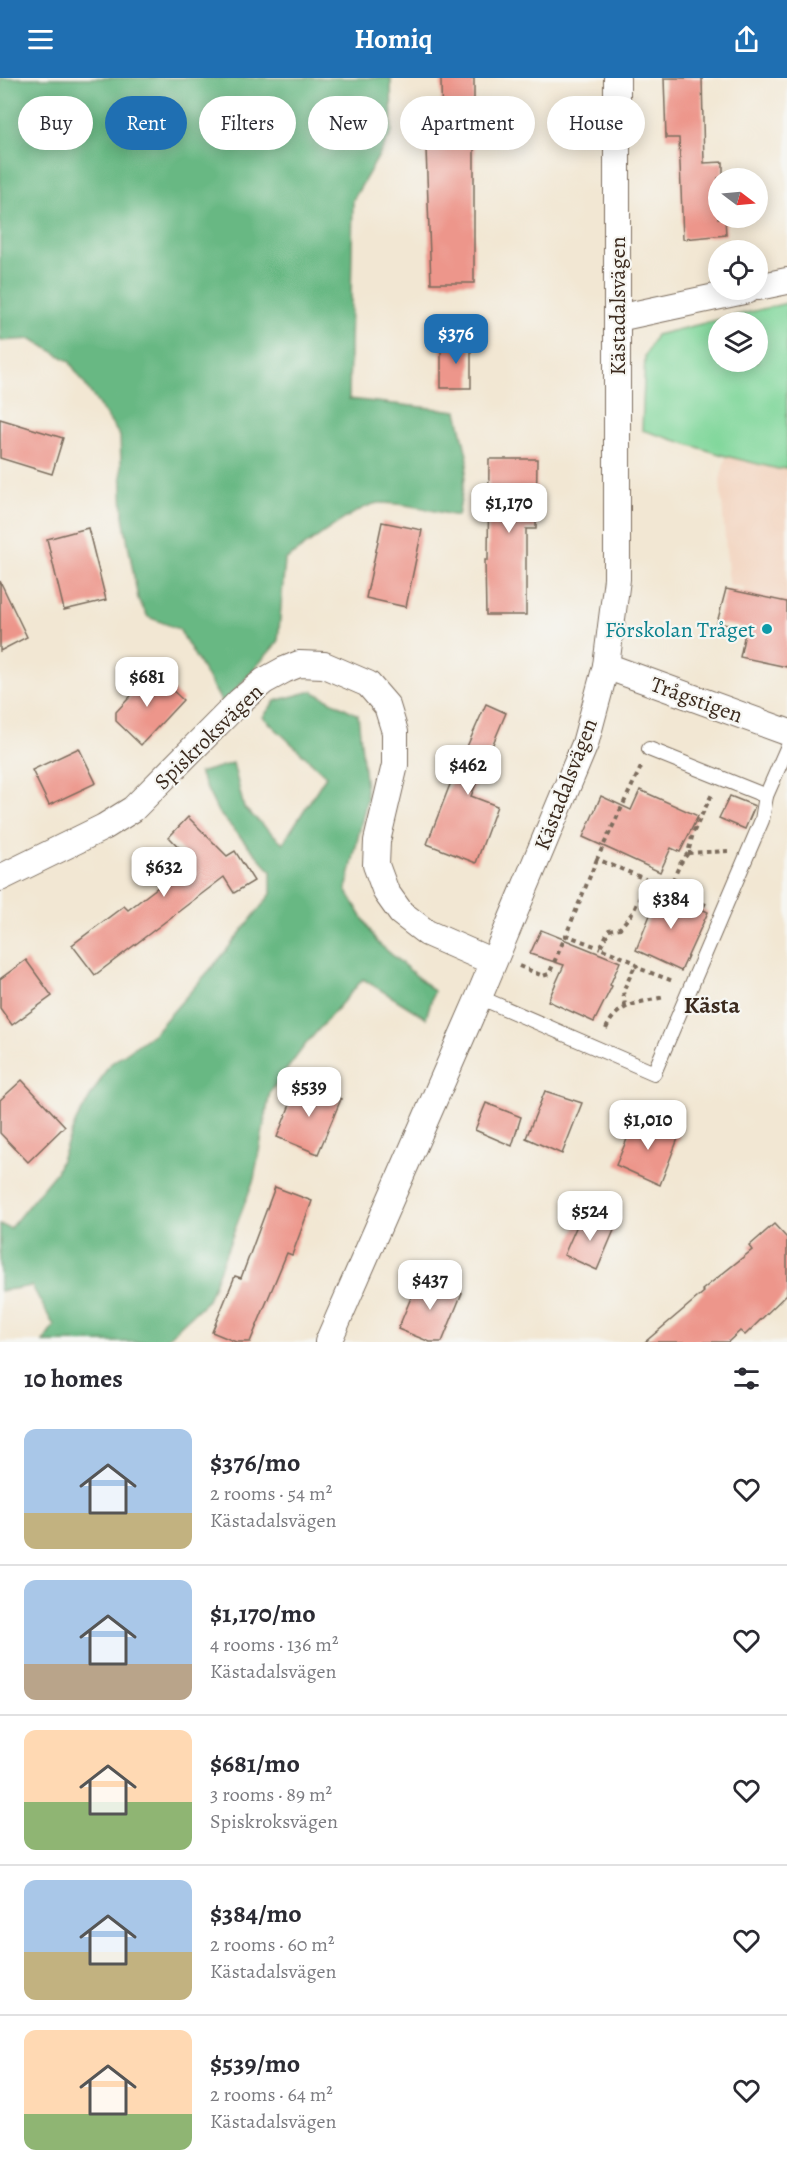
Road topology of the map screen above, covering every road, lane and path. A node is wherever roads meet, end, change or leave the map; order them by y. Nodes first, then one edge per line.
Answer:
1 (617, 78) edge
2 (787, 281) edge
3 (768, 285) edge
4 (708, 299) edge
5 (618, 318) junction
6 (606, 666) junction
7 (787, 732) edge
8 (787, 748) edge
9 (650, 749) joint
10 (720, 777) junction
11 (766, 796) junction
12 (750, 849) junction
13 (688, 853) junction
14 (597, 859) junction
15 (0, 878) edge
16 (648, 880) junction
17 (669, 889) junction
18 (723, 912) junction
19 (600, 948) junction
20 (493, 962) junction
21 (636, 964) junction
22 (479, 997) junction
23 (686, 998) junction
24 (625, 1006) junction
25 (598, 1050) junction
26 (328, 1342) edge

1 - 5 street, Kästadalsvägen
2 - 3 street
4 - 5 street
5 - 6 street, Kästadalsvägen
6 - 7 street, Trågstigen
6 - 20 street, Kästadalsvägen
8 - 11 lane
9 - 10 lane
9 - 14 path
10 - 11 lane
10 - 13 path
11 - 12 lane
12 - 13 path
12 - 18 lane
13 - 17 path
14 - 16 path
14 - 19 path
15 - 20 street, Spiskroksvägen
16 - 17 path
16 - 19 path
17 - 18 path
18 - 23 lane
19 - 21 path
20 - 22 street, Kästadalsvägen
21 - 23 path
21 - 24 path
22 - 25 lane
22 - 26 street, Kästadalsvägen
23 - 24 path
23 - 25 lane
24 - 25 path

